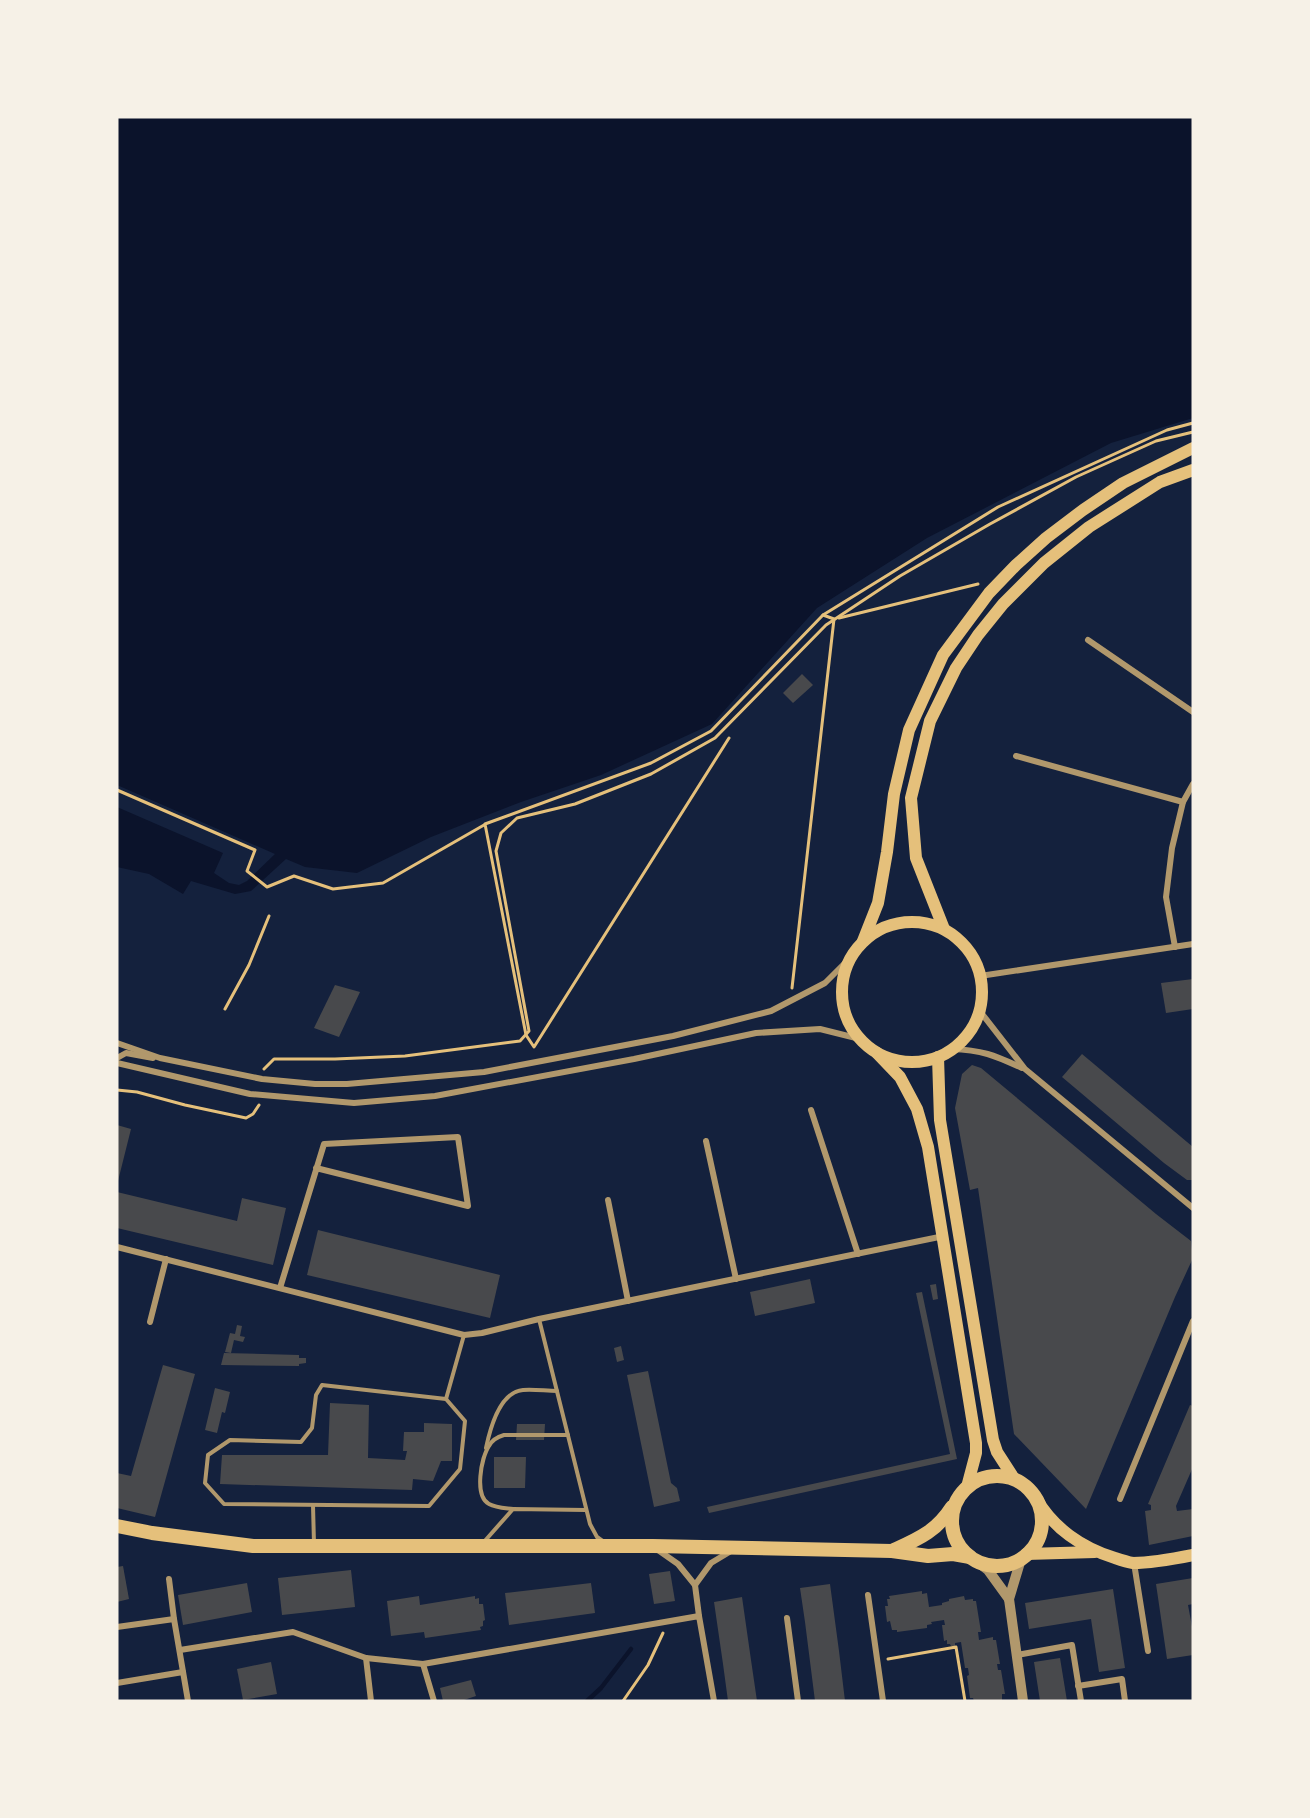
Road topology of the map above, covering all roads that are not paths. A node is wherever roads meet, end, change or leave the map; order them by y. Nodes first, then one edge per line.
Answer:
1 (1191, 443) edge
2 (1193, 470) edge
3 (1088, 640) dead end
4 (1193, 712) edge
5 (1017, 756) dead end
6 (1193, 784) edge
7 (1183, 802) junction
8 (944, 929) junction
9 (863, 940) junction
10 (1193, 944) edge
11 (1175, 946) junction
12 (850, 958) junction
13 (980, 976) junction
14 (979, 1010) junction
15 (860, 1040) junction
16 (117, 1043) edge
17 (951, 1049) junction
18 (877, 1053) junction
19 (938, 1057) junction
20 (117, 1058) edge
21 (160, 1058) junction
22 (117, 1063) edge
23 (1025, 1069) junction
24 (811, 1110) dead end
25 (706, 1141) dead end
26 (316, 1168) junction
27 (608, 1200) dead end
28 (1193, 1208) edge
29 (944, 1236) junction
30 (117, 1247) edge
31 (858, 1254) junction
32 (166, 1259) junction
33 (736, 1279) junction
34 (280, 1288) junction
35 (628, 1302) junction
36 (540, 1319) junction
37 (1193, 1321) edge
38 (150, 1322) dead end
39 (464, 1335) junction
40 (557, 1391) junction
41 (446, 1399) junction
42 (568, 1435) junction
43 (484, 1457) junction
44 (1016, 1480) junction
45 (966, 1487) junction
46 (957, 1498) junction
47 (1035, 1498) junction
48 (1120, 1499) dead end
49 (314, 1505) junction
50 (513, 1509) junction
51 (586, 1510) junction
52 (117, 1526) edge
53 (314, 1546) junction
54 (481, 1546) junction
55 (610, 1546) junction
56 (653, 1546) junction
57 (737, 1548) junction
58 (892, 1551) junction
59 (1095, 1552) junction
60 (1193, 1555) edge
61 (1023, 1556) junction
62 (973, 1559) junction
63 (1134, 1563) junction
64 (169, 1579) dead end
65 (695, 1585) junction
66 (868, 1595) dead end
67 (1009, 1599) junction
68 (699, 1616) junction
69 (787, 1618) dead end
70 (174, 1619) junction
71 (117, 1627) edge
72 (180, 1650) junction
73 (1148, 1651) dead end
74 (1017, 1655) junction
75 (366, 1658) junction
76 (423, 1664) junction
77 (183, 1672) junction
78 (117, 1683) edge
79 (1078, 1686) junction
80 (188, 1701) edge
81 (371, 1701) edge
82 (434, 1701) edge
83 (714, 1701) edge
84 (798, 1701) edge
85 (883, 1701) edge
86 (1023, 1701) edge
87 (1081, 1701) edge
88 (1125, 1701) edge

1 - 9 main road
2 - 8 main road
3 - 4 street
5 - 7 street
6 - 7 street
7 - 11 street
8 - 9 main road
8 - 13 main road
9 - 12 main road
10 - 11 street
11 - 13 street
12 - 15 main road
12 - 21 street
13 - 14 main road
14 - 17 main road
14 - 23 street
15 - 18 main road
15 - 22 street
16 - 21 street
17 - 19 main road
17 - 23 street
18 - 19 main road
18 - 29 main road
19 - 44 main road
20 - 21 street
23 - 28 street
24 - 31 street
25 - 33 street
26 - 26 street
26 - 34 street
27 - 35 street
29 - 31 street
29 - 45 main road
30 - 32 street
31 - 33 street
32 - 34 street
32 - 38 street
33 - 35 street
34 - 39 street
35 - 36 street
36 - 39 street
36 - 40 lane
37 - 48 street
39 - 41 lane
40 - 42 lane
40 - 43 lane
41 - 49 lane
41 - 49 lane
42 - 43 lane
42 - 51 lane
43 - 50 lane
44 - 45 main road
44 - 47 main road
45 - 46 main road
46 - 58 main road
46 - 62 main road
47 - 59 main road
47 - 61 main road
49 - 53 lane
50 - 51 lane
50 - 54 lane
51 - 55 lane
52 - 53 main road
53 - 54 main road
54 - 55 main road
55 - 56 main road
56 - 57 main road
56 - 65 street
57 - 58 main road
57 - 65 street
58 - 62 main road
59 - 61 main road
59 - 63 main road
60 - 63 main road
61 - 62 main road
61 - 67 street
62 - 67 street
63 - 73 street
64 - 70 street
65 - 68 street
66 - 85 street
67 - 74 street
68 - 76 street
68 - 83 street
69 - 84 street
70 - 71 street
70 - 72 street
72 - 75 street
72 - 77 street
74 - 79 street
74 - 86 street
75 - 76 street
75 - 81 street
76 - 82 street
77 - 78 street
77 - 80 street
79 - 87 street
79 - 88 street

